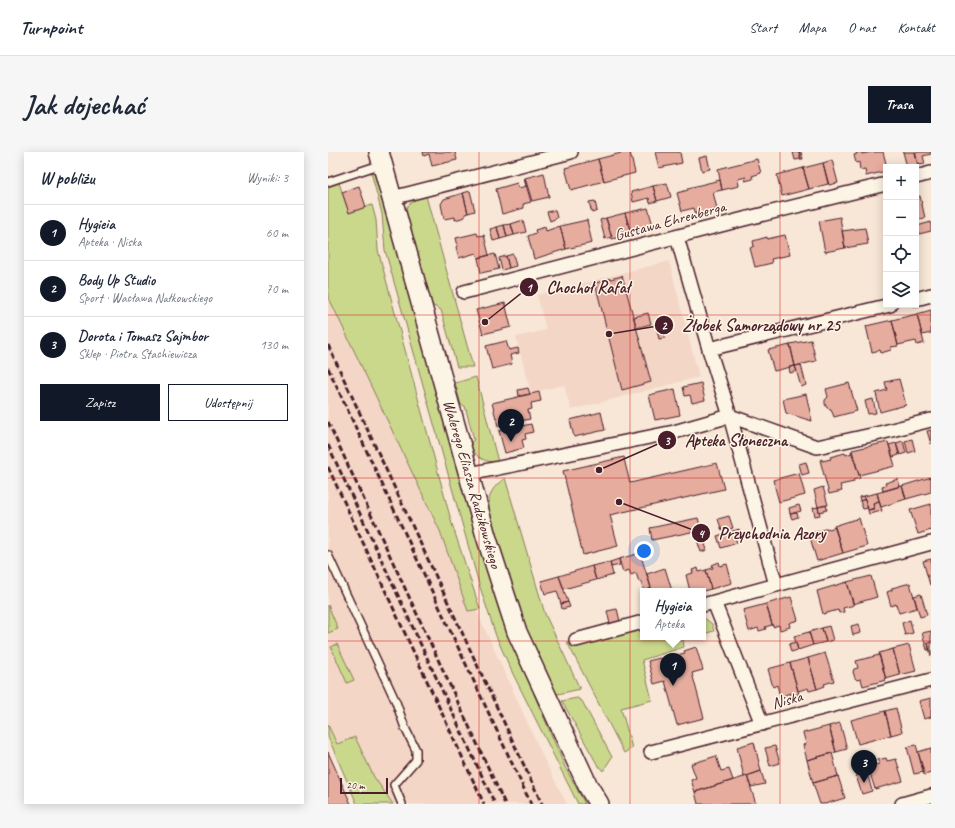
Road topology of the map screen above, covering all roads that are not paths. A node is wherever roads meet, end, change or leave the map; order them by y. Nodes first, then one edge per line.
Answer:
1 (571, 152) edge
2 (381, 158) edge
3 (931, 173) edge
4 (919, 176) edge
5 (328, 182) edge
6 (883, 185) edge
7 (392, 198) junction
8 (677, 237) junction
9 (464, 292) dead end
10 (931, 295) edge
11 (919, 297) edge
12 (883, 307) edge
13 (709, 349) junction
14 (730, 416) junction
15 (931, 420) edge
16 (469, 474) junction
17 (931, 543) edge
18 (328, 555) edge
19 (776, 585) junction
20 (708, 603) edge
21 (640, 623) edge
22 (576, 640) dead end
23 (931, 680) edge
24 (762, 724) junction
25 (651, 752) dead end
26 (931, 796) edge
27 (402, 804) edge
28 (599, 804) edge
29 (902, 804) edge

1 - 7 street
2 - 5 lane
2 - 7 street, Walerego Eliasza Radzikowskiego
3 - 4 street
6 - 8 street, Gustawa Ehrenberga
7 - 16 street, Walerego Eliasza Radzikowskiego
8 - 9 street, Gustawa Ehrenberga
8 - 13 street
10 - 11 street
12 - 13 street
13 - 14 street
14 - 15 street
14 - 16 street
14 - 19 street
16 - 28 street, Walerego Eliasza Radzikowskiego
17 - 19 street
18 - 27 lane
19 - 20 street
20 - 24 street
21 - 22 street
23 - 24 street, Niska
24 - 25 street, Niska
26 - 29 street

